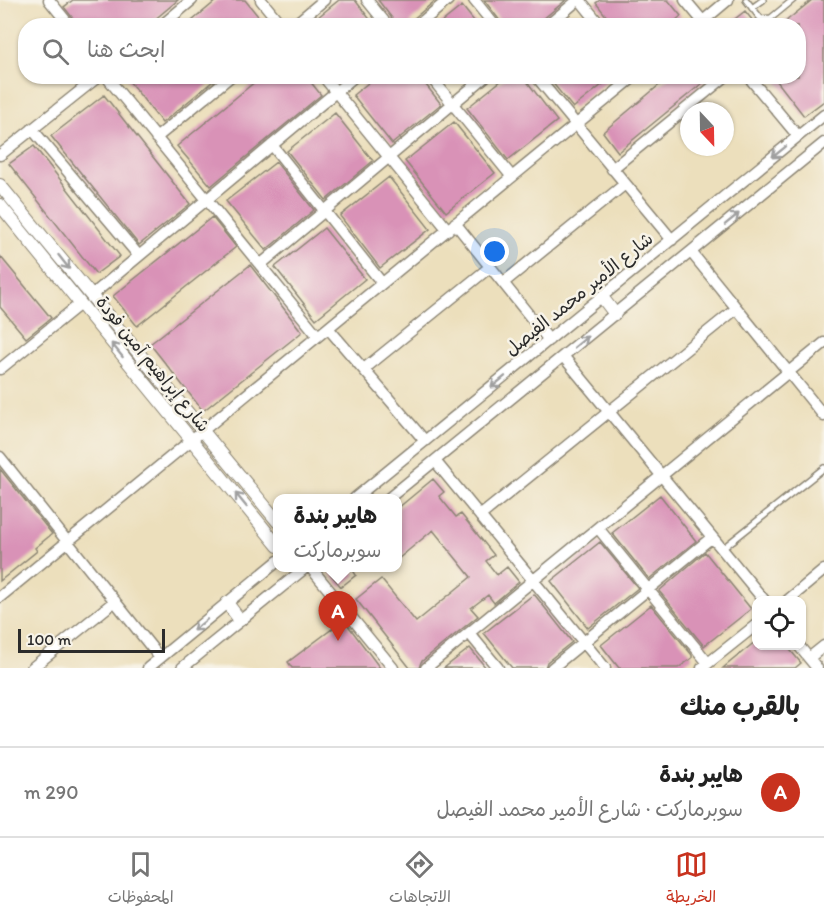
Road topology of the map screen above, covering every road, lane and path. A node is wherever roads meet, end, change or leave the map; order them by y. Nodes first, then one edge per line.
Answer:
1 (49, 0) edge
2 (192, 0) edge
3 (261, 0) edge
4 (324, 0) edge
5 (367, 0) edge
6 (448, 0) edge
7 (474, 0) edge
8 (579, 0) edge
9 (685, 0) edge
10 (728, 0) edge
11 (746, 0) edge
12 (763, 0) edge
13 (793, 0) edge
14 (753, 8) junction
15 (64, 18) edge
16 (171, 18) edge
17 (276, 18) edge
18 (303, 18) edge
19 (382, 18) edge
20 (427, 18) edge
21 (489, 18) edge
22 (558, 18) edge
23 (594, 18) edge
24 (698, 18) edge
25 (708, 18) edge
26 (760, 18) edge
27 (768, 18) edge
28 (89, 84) edge
29 (112, 84) edge
30 (221, 84) edge
31 (330, 84) edge
32 (346, 84) edge
33 (436, 84) edge
34 (477, 84) edge
35 (543, 84) edge
36 (625, 84) edge
37 (716, 84) edge
38 (755, 84) edge
39 (336, 92) junction
40 (453, 105) junction
41 (824, 115) edge
42 (576, 125) junction
43 (32, 129) junction
44 (798, 136) junction
45 (156, 138) junction
46 (272, 145) junction
47 (822, 150) edge
48 (0, 155) edge
49 (389, 158) junction
50 (612, 169) junction
51 (512, 177) junction
52 (625, 184) junction
53 (0, 185) edge
54 (207, 200) junction
55 (0, 206) edge
56 (324, 212) junction
57 (452, 227) junction
58 (43, 236) junction
59 (672, 240) junction
60 (33, 245) junction
61 (691, 252) junction
62 (139, 256) junction
63 (260, 265) junction
64 (490, 267) junction
65 (382, 283) junction
66 (503, 283) junction
67 (91, 296) junction
68 (602, 297) junction
69 (80, 304) junction
70 (736, 309) junction
71 (615, 314) junction
72 (328, 328) junction
73 (318, 336) junction
74 (549, 340) junction
75 (824, 344) edge
76 (563, 356) junction
77 (0, 369) edge
78 (364, 369) junction
79 (788, 373) junction
80 (609, 412) junction
81 (824, 416) edge
82 (202, 431) junction
83 (191, 440) junction
84 (425, 441) junction
85 (0, 457) edge
86 (435, 461) junction
87 (232, 467) junction
88 (824, 468) edge
89 (661, 476) junction
90 (221, 477) junction
91 (360, 494) edge
92 (394, 494) edge
93 (273, 516) edge
94 (480, 516) junction
95 (598, 528) junction
96 (711, 538) junction
97 (273, 540) edge
98 (67, 542) junction
99 (721, 549) junction
100 (273, 565) edge
101 (824, 570) edge
102 (299, 572) edge
103 (315, 572) edge
104 (533, 581) junction
105 (648, 590) junction
106 (761, 596) edge
107 (793, 596) edge
108 (0, 597) edge
109 (115, 601) junction
110 (227, 603) junction
111 (240, 620) junction
112 (752, 629) edge
113 (469, 633) junction
114 (583, 642) junction
115 (824, 646) edge
116 (803, 650) edge
117 (160, 658) junction
118 (809, 658) junction
119 (705, 665) edge
120 (32, 668) edge
121 (148, 668) edge
122 (182, 668) edge
123 (393, 668) edge
124 (426, 668) edge
125 (498, 668) edge
126 (552, 668) edge
127 (605, 668) edge
128 (817, 668) edge

1 - 15 street
2 - 16 street
3 - 17 street
4 - 18 street
5 - 19 street
6 - 20 street
7 - 21 street
8 - 22 street
8 - 23 street
9 - 24 street
10 - 25 street
11 - 14 lane
12 - 14 lane
13 - 27 lane
14 - 26 lane
28 - 43 street
29 - 45 street
30 - 45 street
31 - 39 street
32 - 39 street
33 - 40 street
34 - 40 street
35 - 42 street
36 - 42 street
37 - 50 street
38 - 44 street
39 - 46 street
39 - 49 street
40 - 49 street
40 - 51 street
41 - 44 street, شارع الأمير محمد الفيصل
42 - 50 street
42 - 51 street
43 - 48 street
43 - 62 street
44 -> 59 street, شارع الأمير محمد الفيصل
45 - 54 street
46 - 54 street
46 - 56 street
61 -> 47 street
49 - 56 street
49 - 57 street
50 - 52 street
51 - 57 street
52 - 59 street
52 - 66 street
53 - 58 street, شارع إبراهيم آمين فودة
54 - 62 street
54 - 63 street
55 - 60 street, شارع إبراهيم آمين فودة
56 - 63 street
56 - 65 street
57 - 64 street
57 - 65 street
58 - 60 street
58 -> 67 street, شارع إبراهيم آمين فودة
59 - 68 street, شارع الأمير محمد الفيصل
60 - 69 street, شارع إبراهيم آمين فودة
61 - 70 street
61 - 71 street
62 - 67 street
63 - 73 street
64 - 66 street
64 - 78 street
65 - 72 street
66 - 74 street
67 - 82 street, شارع إبراهيم آمين فودة
68 - 71 street
68 - 74 street, شارع الأمير محمد الفيصل
69 - 77 street
83 -> 69 street, شارع إبراهيم آمين فودة
70 - 79 street
70 - 80 street
76 -> 71 street
72 - 73 street
72 - 78 street
73 - 82 street
74 -> 84 street, شارع الأمير محمد الفيصل
75 - 79 street
76 - 80 street
76 - 86 street
78 - 84 street
79 - 81 street
79 - 89 street
80 - 89 street
80 - 94 street
82 - 83 street
82 - 87 street, شارع إبراهيم آمين فودة
83 - 90 street, شارع إبراهيم آمين فودة
83 - 98 street
84 - 91 street, شارع الأمير محمد الفيصل
85 - 98 street
86 - 92 street
86 - 94 street
87 - 90 street
87 - 93 street, شارع إبراهيم آمين فودة
88 - 99 lane
89 - 95 street
89 - 96 street
97 -> 90 street, شارع إبراهيم آمين فودة
94 - 104 street
95 - 104 street
95 - 105 street
96 - 99 street
96 - 105 street
98 - 108 street
98 - 109 street
99 - 106 street
100 - 110 street
101 - 107 street
102 - 111 street
103 - 123 street
104 - 113 street
104 - 114 street
105 - 114 street
105 - 119 street
109 - 117 street
109 - 120 street
110 - 111 street
110 -> 117 street
111 - 122 street
112 - 119 street
113 - 124 street
113 - 125 street
114 - 126 street
114 - 127 street
115 - 118 street
116 - 118 street
117 - 121 street
118 - 128 street

